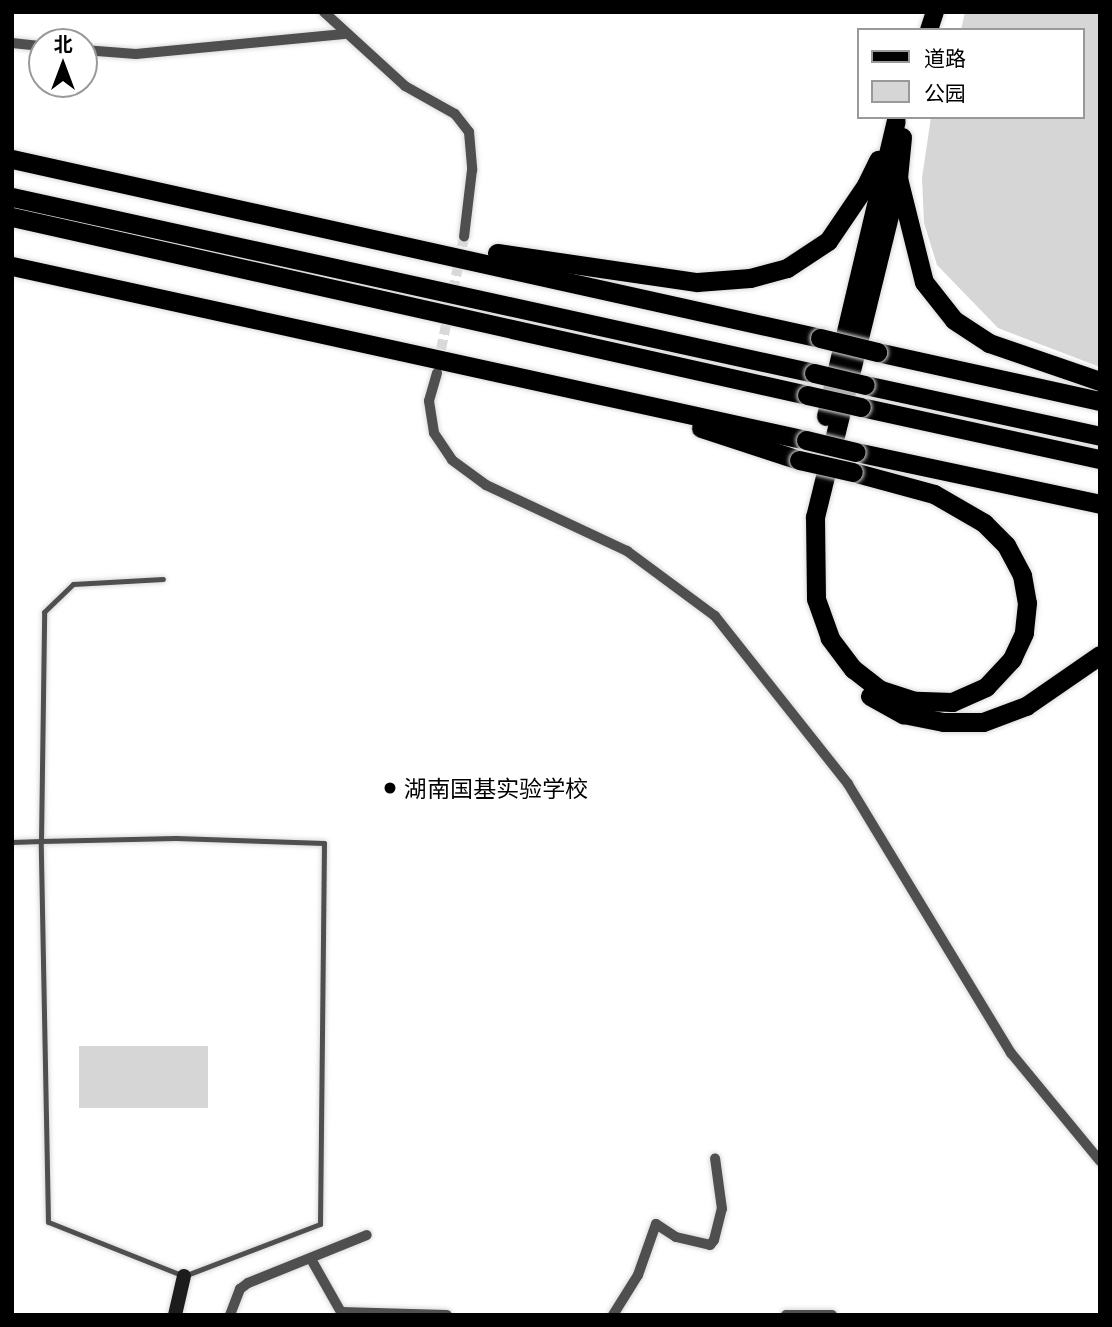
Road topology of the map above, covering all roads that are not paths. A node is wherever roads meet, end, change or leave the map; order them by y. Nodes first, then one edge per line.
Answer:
1 (324, 12) edge
2 (344, 34) junction
3 (98, 51) edge
4 (899, 119) edge
5 (899, 119) edge
6 (899, 119) edge
7 (12, 159) edge
8 (898, 178) junction
9 (12, 197) edge
10 (204, 204) junction
11 (12, 217) edge
12 (464, 237) tunnel mouth
13 (12, 266) edge
14 (437, 373) tunnel mouth
15 (1100, 381) edge
16 (594, 393) junction
17 (1100, 401) edge
18 (1100, 436) edge
19 (1100, 459) edge
20 (1100, 504) edge
21 (163, 579) dead end
22 (1100, 655) edge
23 (41, 841) junction
24 (12, 842) edge
25 (715, 1158) dead end
26 (1100, 1161) edge
27 (367, 1235) dead end
28 (311, 1259) junction
29 (184, 1276) junction
30 (175, 1315) edge
31 (230, 1315) edge
32 (447, 1315) edge
33 (613, 1315) edge
34 (786, 1315) edge
35 (832, 1315) edge

1 - 2 street
2 - 3 street
2 - 12 street
4 - 8 highway
5 - 10 highway
6 - 22 highway
7 - 10 highway
8 - 15 highway
8 - 16 highway, bridge
9 - 18 highway, bridge
10 - 17 highway, bridge
11 - 19 highway, bridge
13 - 16 highway
14 - 26 street
16 - 20 highway, bridge
21 - 23 lane
23 - 24 lane
23 - 29 lane
23 - 29 lane
25 - 33 street
27 - 28 street
28 - 31 street
28 - 32 street
29 - 30 street
34 - 35 street

